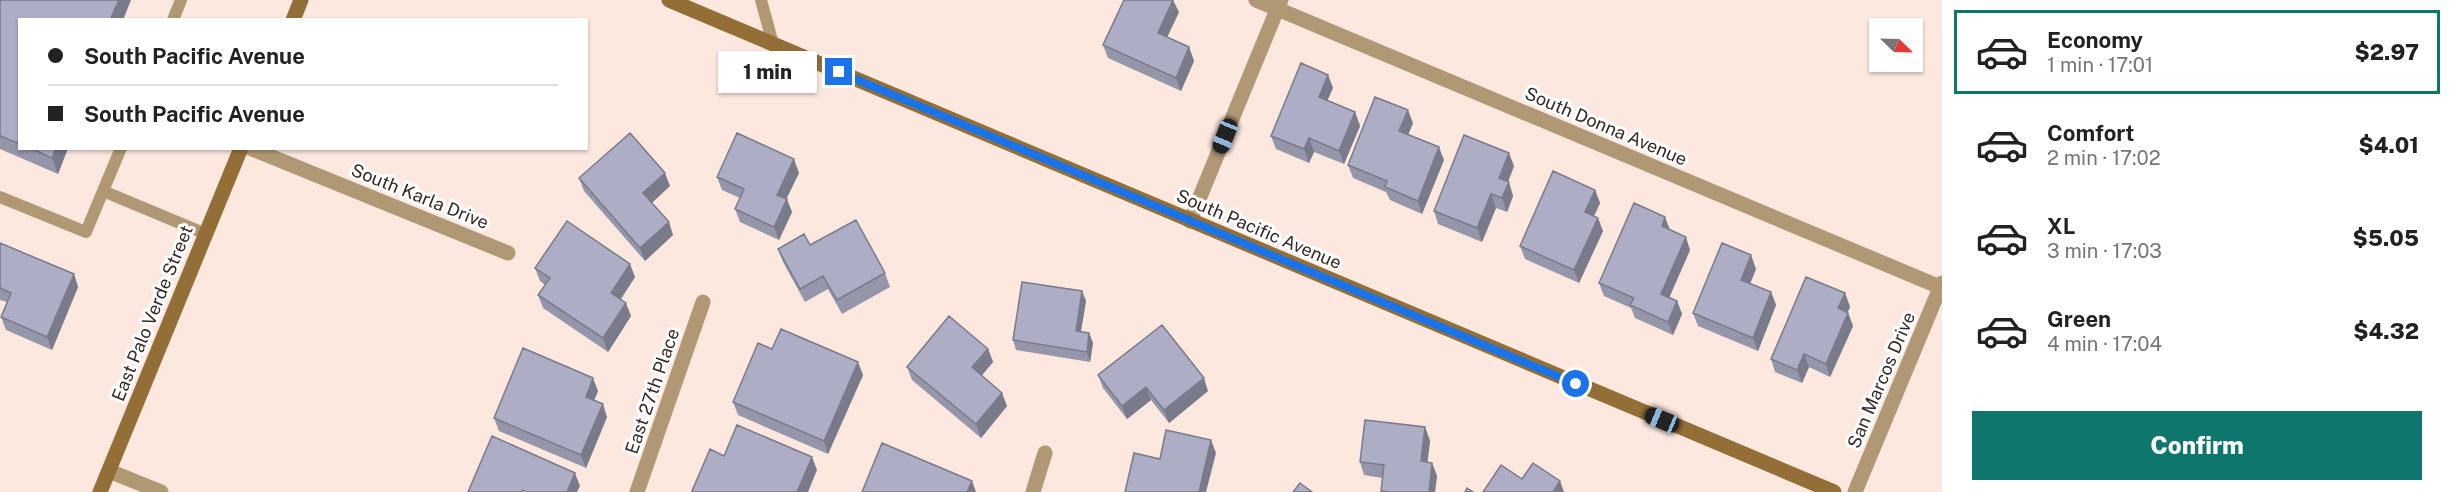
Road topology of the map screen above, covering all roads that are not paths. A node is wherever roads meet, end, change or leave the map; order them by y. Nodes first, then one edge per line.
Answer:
1 (181, 0) edge
2 (301, 0) edge
3 (669, 0) edge
4 (761, 0) edge
5 (1256, 0) edge
6 (1279, 4) edge
7 (174, 18) edge
8 (294, 18) edge
9 (773, 44) junction
10 (120, 150) edge
11 (240, 150) edge
12 (255, 150) edge
13 (103, 191) junction
14 (0, 197) edge
15 (1190, 221) junction
16 (206, 234) junction
17 (508, 253) dead end
18 (1941, 285) edge
19 (703, 302) dead end
20 (1045, 453) dead end
21 (109, 471) junction
22 (100, 492) edge
23 (161, 492) edge
24 (637, 492) edge
25 (1033, 492) edge
26 (1834, 492) edge
27 (1855, 492) edge

1 - 7 lane
2 - 8 main road
3 - 9 main road, South Pacific Avenue
4 - 9 lane
5 - 6 street, South Donna Avenue
6 - 15 street
6 - 18 street, South Donna Avenue
9 - 15 main road, South Pacific Avenue
10 - 13 lane
11 - 16 main road, East Palo Verde Street
12 - 17 street, South Karla Drive
13 - 14 lane
13 - 16 lane
15 - 26 main road, South Pacific Avenue
16 - 21 main road, East Palo Verde Street
18 - 27 street, San Marcos Drive
19 - 24 street, East 27th Place
20 - 25 street
21 - 22 main road, East Palo Verde Street
21 - 23 street

